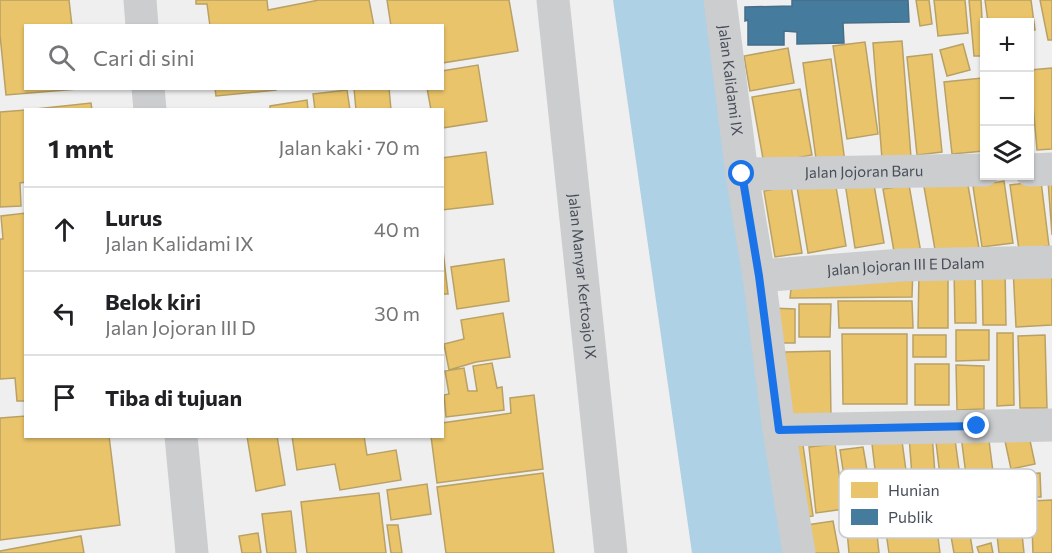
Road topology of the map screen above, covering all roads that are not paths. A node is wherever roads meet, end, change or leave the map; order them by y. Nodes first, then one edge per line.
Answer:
1 (140, 0) edge
2 (553, 0) edge
3 (720, 0) edge
4 (142, 24) edge
5 (148, 90) edge
6 (150, 108) edge
7 (1052, 169) edge
8 (980, 170) edge
9 (1034, 170) edge
10 (742, 174) junction
11 (1052, 262) edge
12 (759, 276) junction
13 (1052, 425) edge
14 (779, 430) junction
15 (181, 438) edge
16 (192, 553) edge
17 (611, 553) edge
18 (799, 553) edge

1 - 4 street
2 - 17 street, Jalan Manyar Kertoajo IX
3 - 10 street, Jalan Kalidami IX
5 - 6 street
7 - 9 street
8 - 10 street, Jalan Jojoran Baru
10 - 12 street, Jalan Kalidami IX
11 - 12 street, Jalan Jojoran III E Dalam
12 - 14 street, Jalan Kalidami IX
13 - 14 street
14 - 18 street, Jalan Kalidami IX
15 - 16 street

